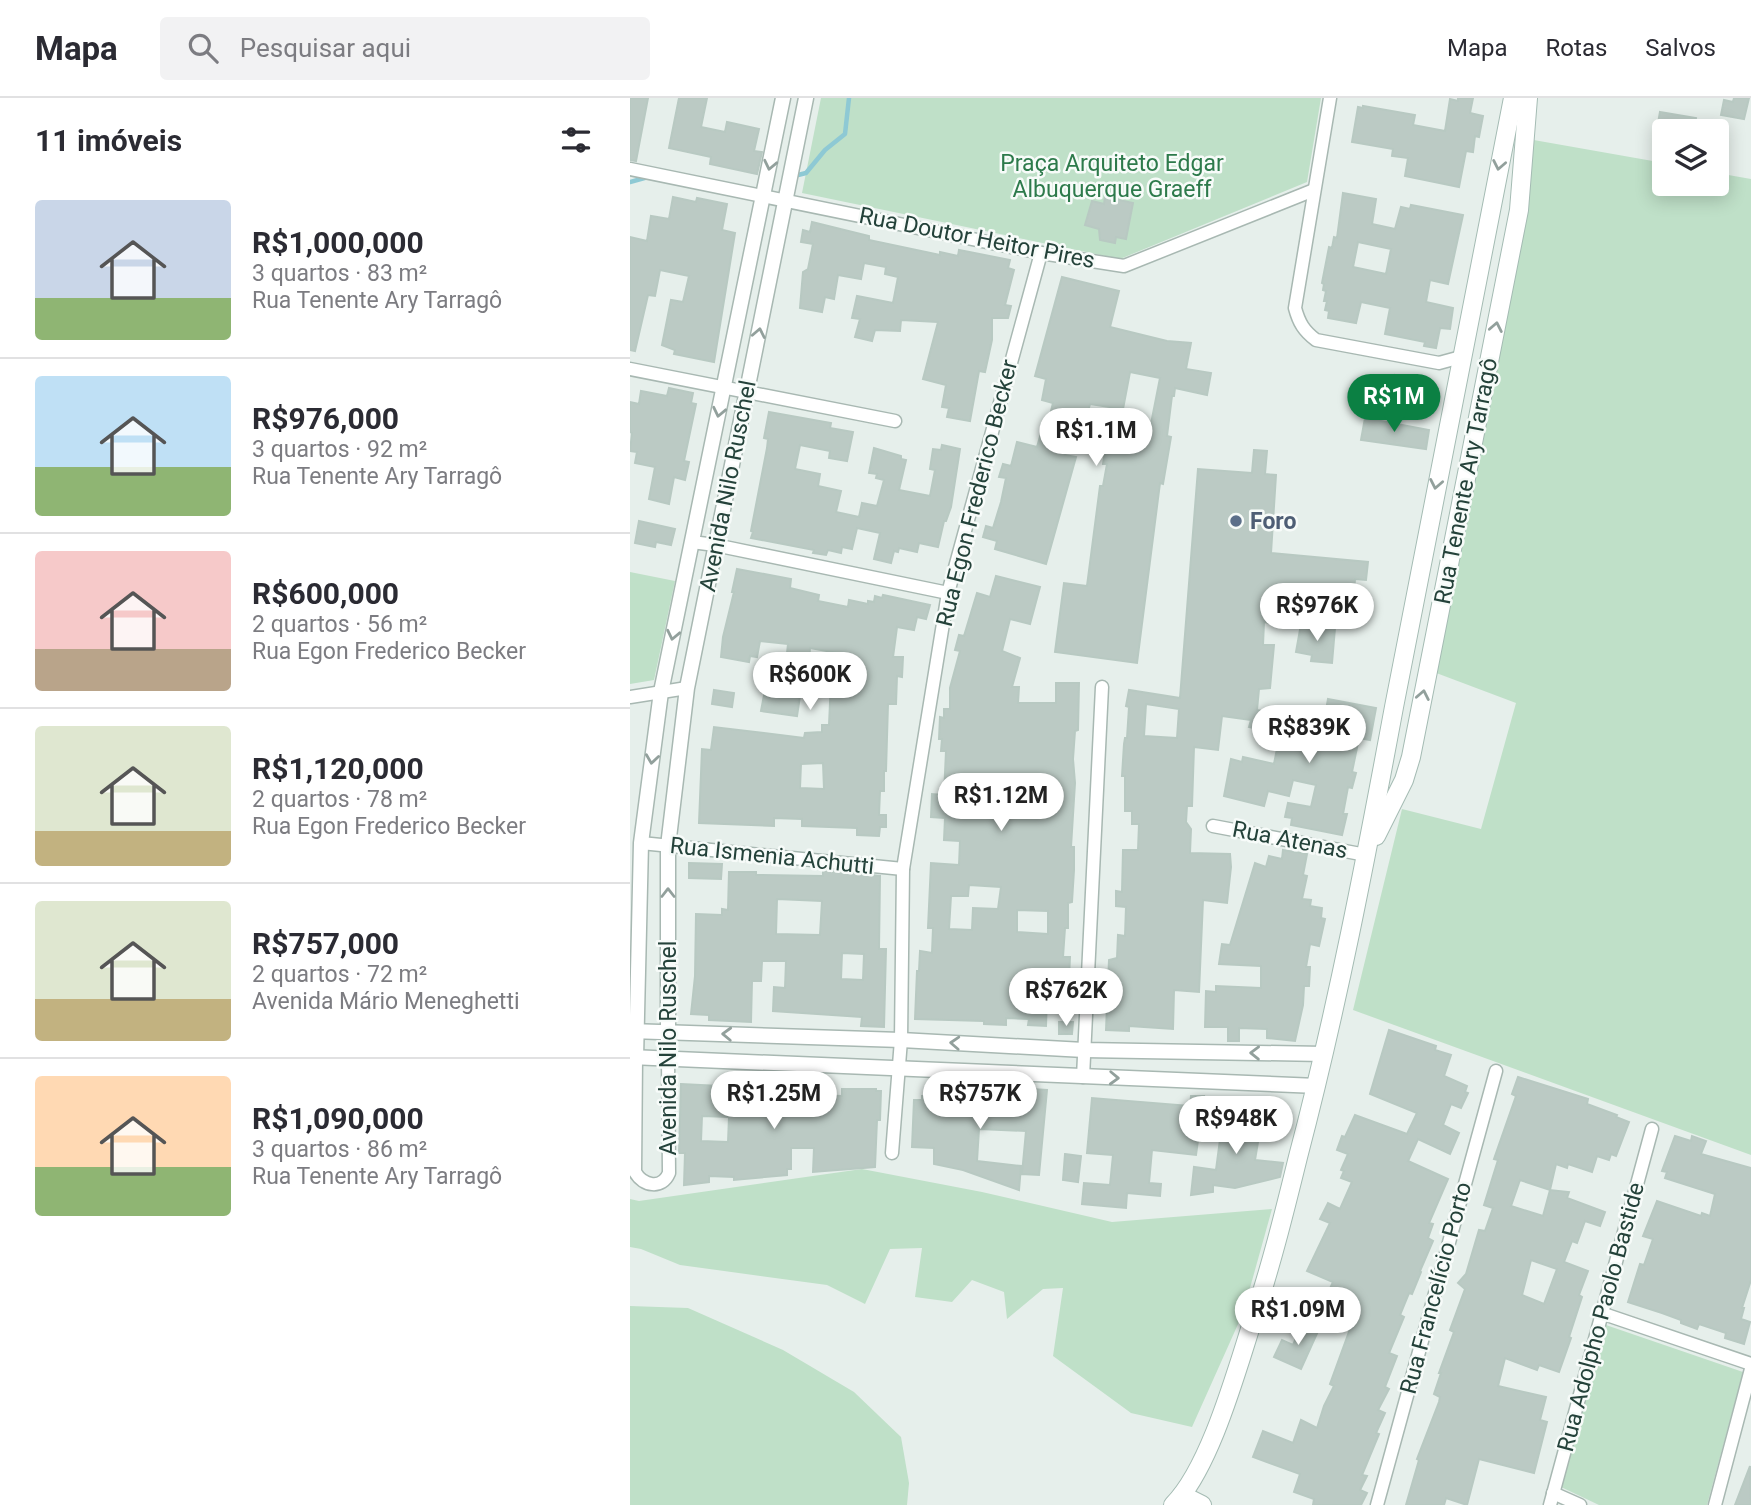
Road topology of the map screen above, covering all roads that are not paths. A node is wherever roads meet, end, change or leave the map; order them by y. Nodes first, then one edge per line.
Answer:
1 (783, 98) edge
2 (806, 98) edge
3 (1330, 98) edge
4 (1513, 98) edge
5 (1528, 98) edge
6 (630, 169) edge
7 (1314, 190) junction
8 (763, 196) junction
9 (785, 200) junction
10 (1041, 253) junction
11 (1461, 357) junction
12 (1489, 362) junction
13 (1439, 363) junction
14 (630, 369) edge
15 (1457, 378) junction
16 (1485, 384) junction
17 (724, 387) junction
18 (747, 392) junction
19 (895, 421) dead end
20 (692, 542) junction
21 (715, 545) junction
22 (948, 593) junction
23 (1102, 687) dead end
24 (687, 688) junction
25 (661, 692) junction
26 (630, 697) edge
27 (1385, 756) junction
28 (1410, 762) junction
29 (1213, 826) dead end
30 (641, 843) junction
31 (668, 846) junction
32 (1366, 855) junction
33 (902, 869) junction
34 (633, 1031) edge
35 (668, 1032) junction
36 (901, 1040) junction
37 (1084, 1051) junction
38 (1324, 1054) junction
39 (633, 1058) edge
40 (668, 1059) junction
41 (899, 1069) junction
42 (1496, 1071) dead end
43 (1083, 1077) junction
44 (1317, 1086) junction
45 (1652, 1129) dead end
46 (892, 1153) dead end
47 (1601, 1313) junction
48 (1751, 1367) edge
49 (1551, 1499) edge
50 (1177, 1500) edge
51 (1202, 1505) edge
52 (1377, 1505) edge
53 (1580, 1505) edge
54 (1715, 1505) edge

1 -> 8 street, Avenida Nilo Ruschel
2 - 9 street, Avenida Nilo Ruschel
3 - 7 street
4 -> 11 main road, Rua Tenente Ary Tarragô
12 -> 5 main road, Rua Tenente Ary Tarragô
6 - 8 street, Rua Doutor Heitor Pires
7 - 10 street, Rua Doutor Heitor Pires
7 - 13 street
8 - 9 street, Rua Doutor Heitor Pires
8 - 17 street, Avenida Nilo Ruschel
9 - 10 street, Rua Doutor Heitor Pires
18 -> 9 street, Avenida Nilo Ruschel
10 - 22 street, Rua Egon Frederico Becker
11 - 12 main road
11 - 13 street
11 - 15 main road, Rua Tenente Ary Tarragô
12 - 16 main road, Rua Tenente Ary Tarragô
13 - 15 street
14 - 17 street
15 - 16 main road
15 -> 27 main road, Rua Tenente Ary Tarragô
28 -> 16 main road, Rua Tenente Ary Tarragô
17 - 18 street
17 -> 20 street, Avenida Nilo Ruschel
18 - 19 street
18 - 21 street, Avenida Nilo Ruschel
20 - 21 street
20 -> 25 street, Avenida Nilo Ruschel
21 - 22 street
21 - 24 street, Avenida Nilo Ruschel
22 - 33 street, Rua Egon Frederico Becker
23 - 37 street
24 - 25 street
24 - 31 street, Avenida Nilo Ruschel
25 - 26 street
25 -> 30 street, Avenida Nilo Ruschel
27 - 28 main road
27 - 32 main road, Rua Tenente Ary Tarragô
28 - 32 main road, Rua Tenente Ary Tarragô
29 - 32 street, Rua Atenas
30 - 31 street, Rua Ismenia Achutti
30 - 34 street, Avenida Nilo Ruschel
31 - 33 street, Rua Ismenia Achutti
35 -> 31 street, Avenida Nilo Ruschel
32 - 38 main road, Rua Tenente Ary Tarragô
33 - 36 street, Rua Egon Frederico Becker
34 - 35 street
34 - 39 street, Avenida Nilo Ruschel
36 -> 35 street
35 - 40 street, Avenida Nilo Ruschel
37 -> 36 street
36 - 41 street, Rua Egon Frederico Becker
38 -> 37 street
37 - 43 street
38 - 44 main road, Rua Tenente Ary Tarragô
39 - 40 street
39 - 40 street, Avenida Nilo Ruschel
40 - 41 street
41 - 43 street
41 - 46 street, Rua Egon Frederico Becker
42 - 52 street, Rua Francelício Porto
43 -> 44 street
44 - 50 main road, Rua Tenente Ary Tarragô
45 - 47 street, Rua Adolpho Paolo Bastide
47 - 48 street
47 - 49 street, Rua Adolpho Paolo Bastide
48 - 54 street
49 - 53 street
50 - 51 main road

